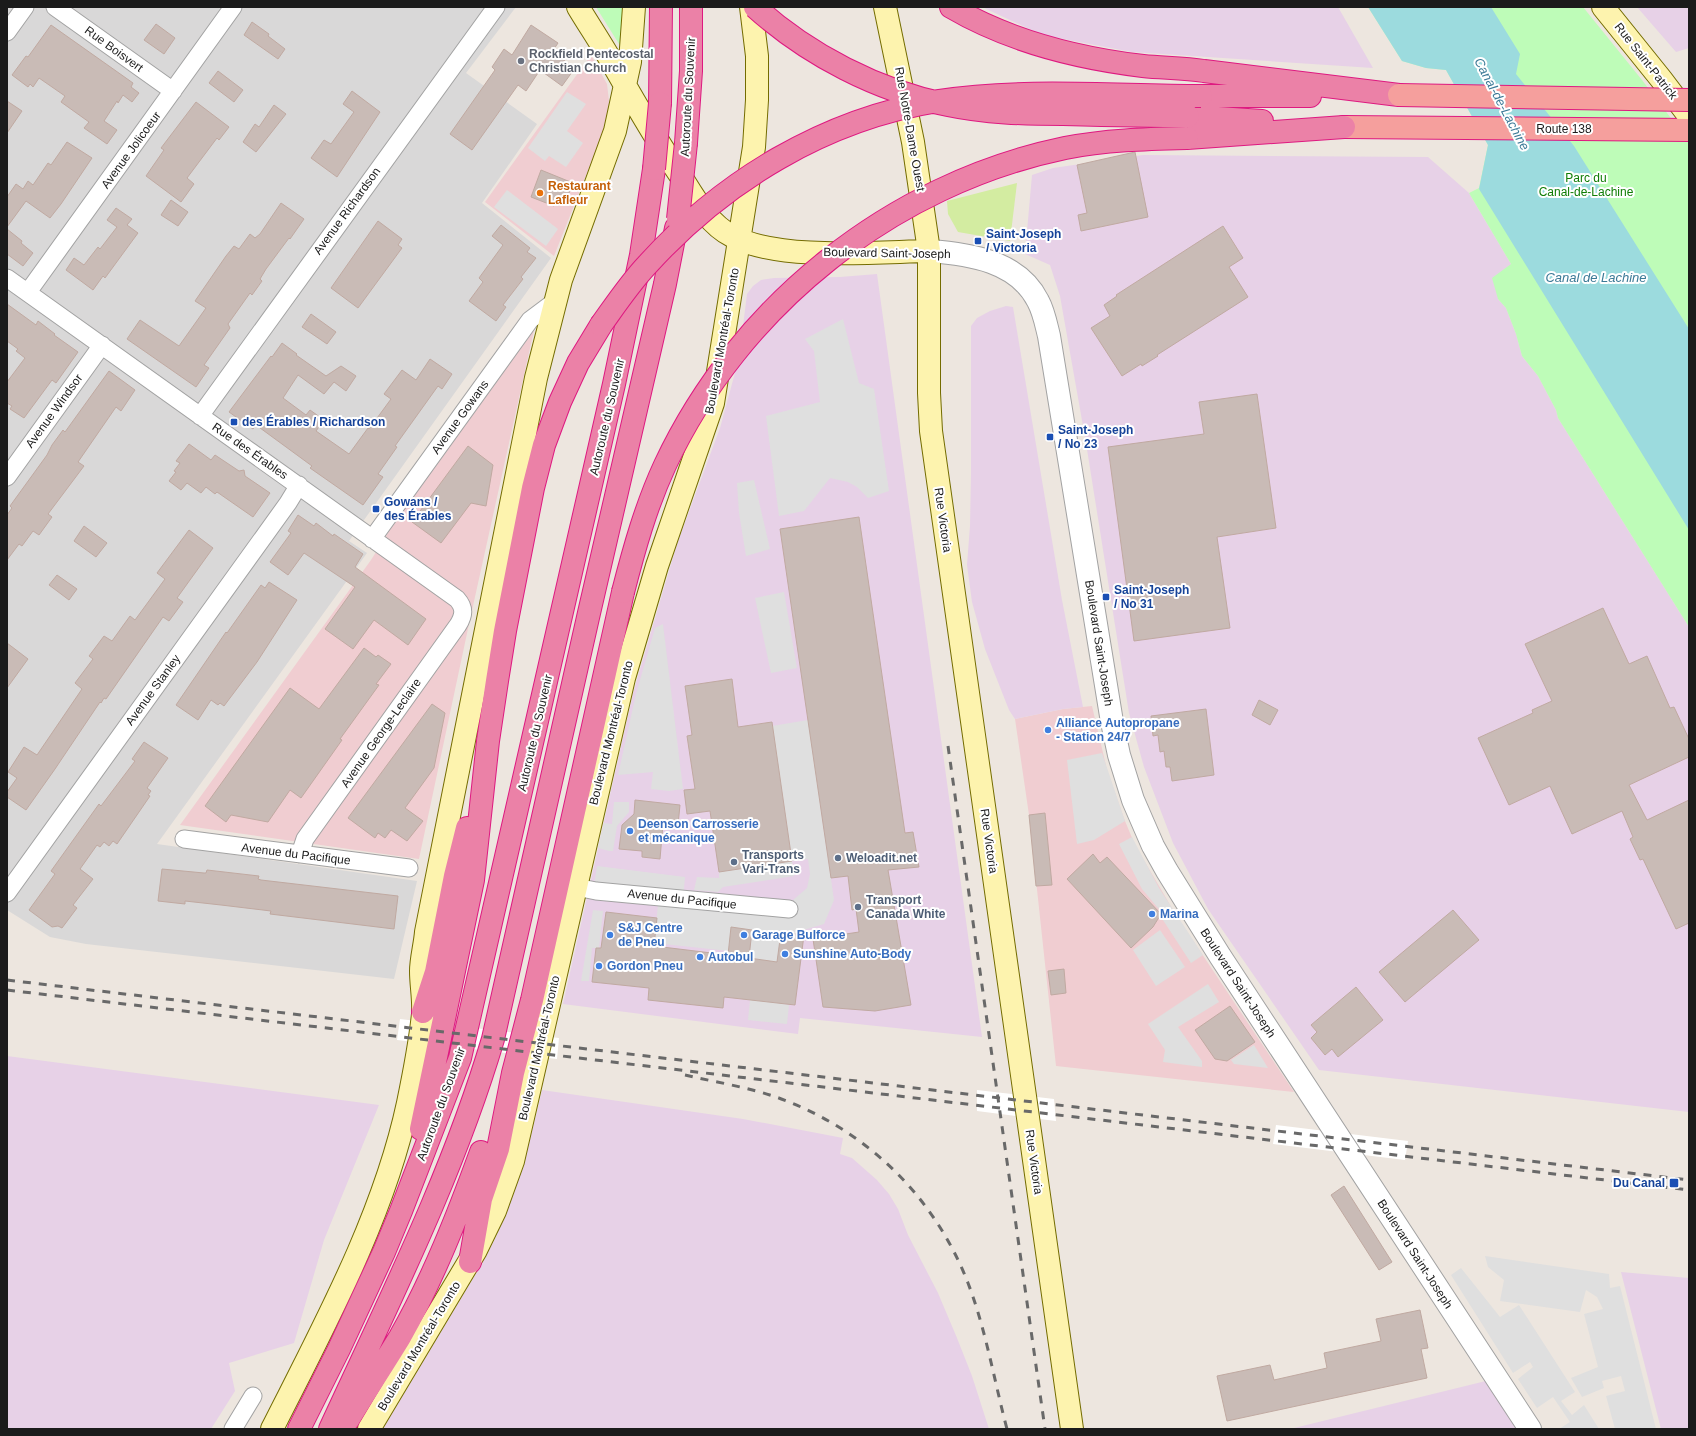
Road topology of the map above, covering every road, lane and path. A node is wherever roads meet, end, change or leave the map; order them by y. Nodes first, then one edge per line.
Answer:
1 (25, 7) edge
2 (55, 7) edge
3 (233, 7) edge
4 (496, 7) edge
5 (578, 7) edge
6 (634, 7) edge
7 (661, 7) edge
8 (690, 7) edge
9 (751, 7) edge
10 (755, 7) edge
11 (885, 7) edge
12 (951, 7) edge
13 (1603, 7) edge
14 (7, 32) edge
15 (625, 86) junction
16 (173, 91) junction
17 (1399, 95) junction
18 (1689, 100) edge
19 (1689, 116) edge
20 (1344, 127) junction
21 (1689, 130) edge
22 (740, 240) junction
23 (929, 251) junction
24 (7, 278) edge
25 (28, 292) junction
26 (554, 302) junction
27 (102, 345) junction
28 (200, 416) junction
29 (7, 477) edge
30 (299, 485) junction
31 (372, 539) junction
32 (464, 612) junction
33 (486, 628) junction
34 (488, 741) junction
35 (184, 839) dead end
36 (300, 854) junction
37 (409, 868) dead end
38 (576, 887) junction
39 (7, 893) edge
40 (788, 910) dead end
41 (423, 1012) junction
42 (513, 1073) junction
43 (401, 1212) junction
44 (470, 1262) junction
45 (253, 1396) dead end
46 (233, 1429) edge
47 (272, 1429) edge
48 (299, 1429) edge
49 (330, 1429) edge
50 (342, 1429) edge
51 (369, 1429) edge
52 (1072, 1429) edge
53 (1530, 1429) edge

1 - 14 street
2 - 16 street, Rue Boisvert
3 - 16 street, Avenue Jolicoeur
4 - 28 street, Avenue Richardson
5 - 15 main road, Boulevard Saint-Joseph
6 - 15 main road
7 - 43 highway, Autoroute du Souvenir, bridge
8 - 49 highway, Autoroute du Souvenir, bridge
9 - 22 main road, Boulevard Montréal-Toronto
10 - 20 highway, bridge
11 - 23 main road, Rue Notre-Dame Ouest
12 - 17 highway
13 - 19 main road, Rue Saint-Patrick
15 - 22 main road, Boulevard Saint-Joseph
15 - 26 main road
16 - 25 street, Avenue Jolicoeur
17 - 18 highway, bridge
17 - 34 highway, bridge
20 - 21 highway, Route 138
20 - 42 highway, bridge
22 - 23 main road, Boulevard Saint-Joseph
22 - 38 main road, Boulevard Montréal-Toronto
23 - 52 main road, Rue Victoria
23 - 53 street, Boulevard Saint-Joseph
24 - 25 street, Rue des Érables
25 - 27 street, Rue des Érables
26 - 31 street, Avenue Gowans
26 - 33 main road
27 - 28 street, Rue des Érables
27 - 29 street, Avenue Windsor
28 - 30 street, Rue des Érables
30 - 31 street, Rue des Érables
30 - 39 street, Avenue Stanley
31 - 32 street, Rue des Érables
32 - 33 street, Rue des Érables
32 - 36 street, Avenue George-Leclaire
33 - 41 main road
34 - 41 highway
34 - 43 highway
35 - 36 street, Avenue du Pacifique
36 - 37 street, Avenue du Pacifique
38 - 40 street, Avenue du Pacifique
38 - 44 main road, Boulevard Montréal-Toronto
41 - 47 main road
42 - 44 highway
42 - 50 highway
43 - 48 highway, Autoroute du Souvenir
44 - 51 main road, Boulevard Montréal-Toronto
45 - 46 street

